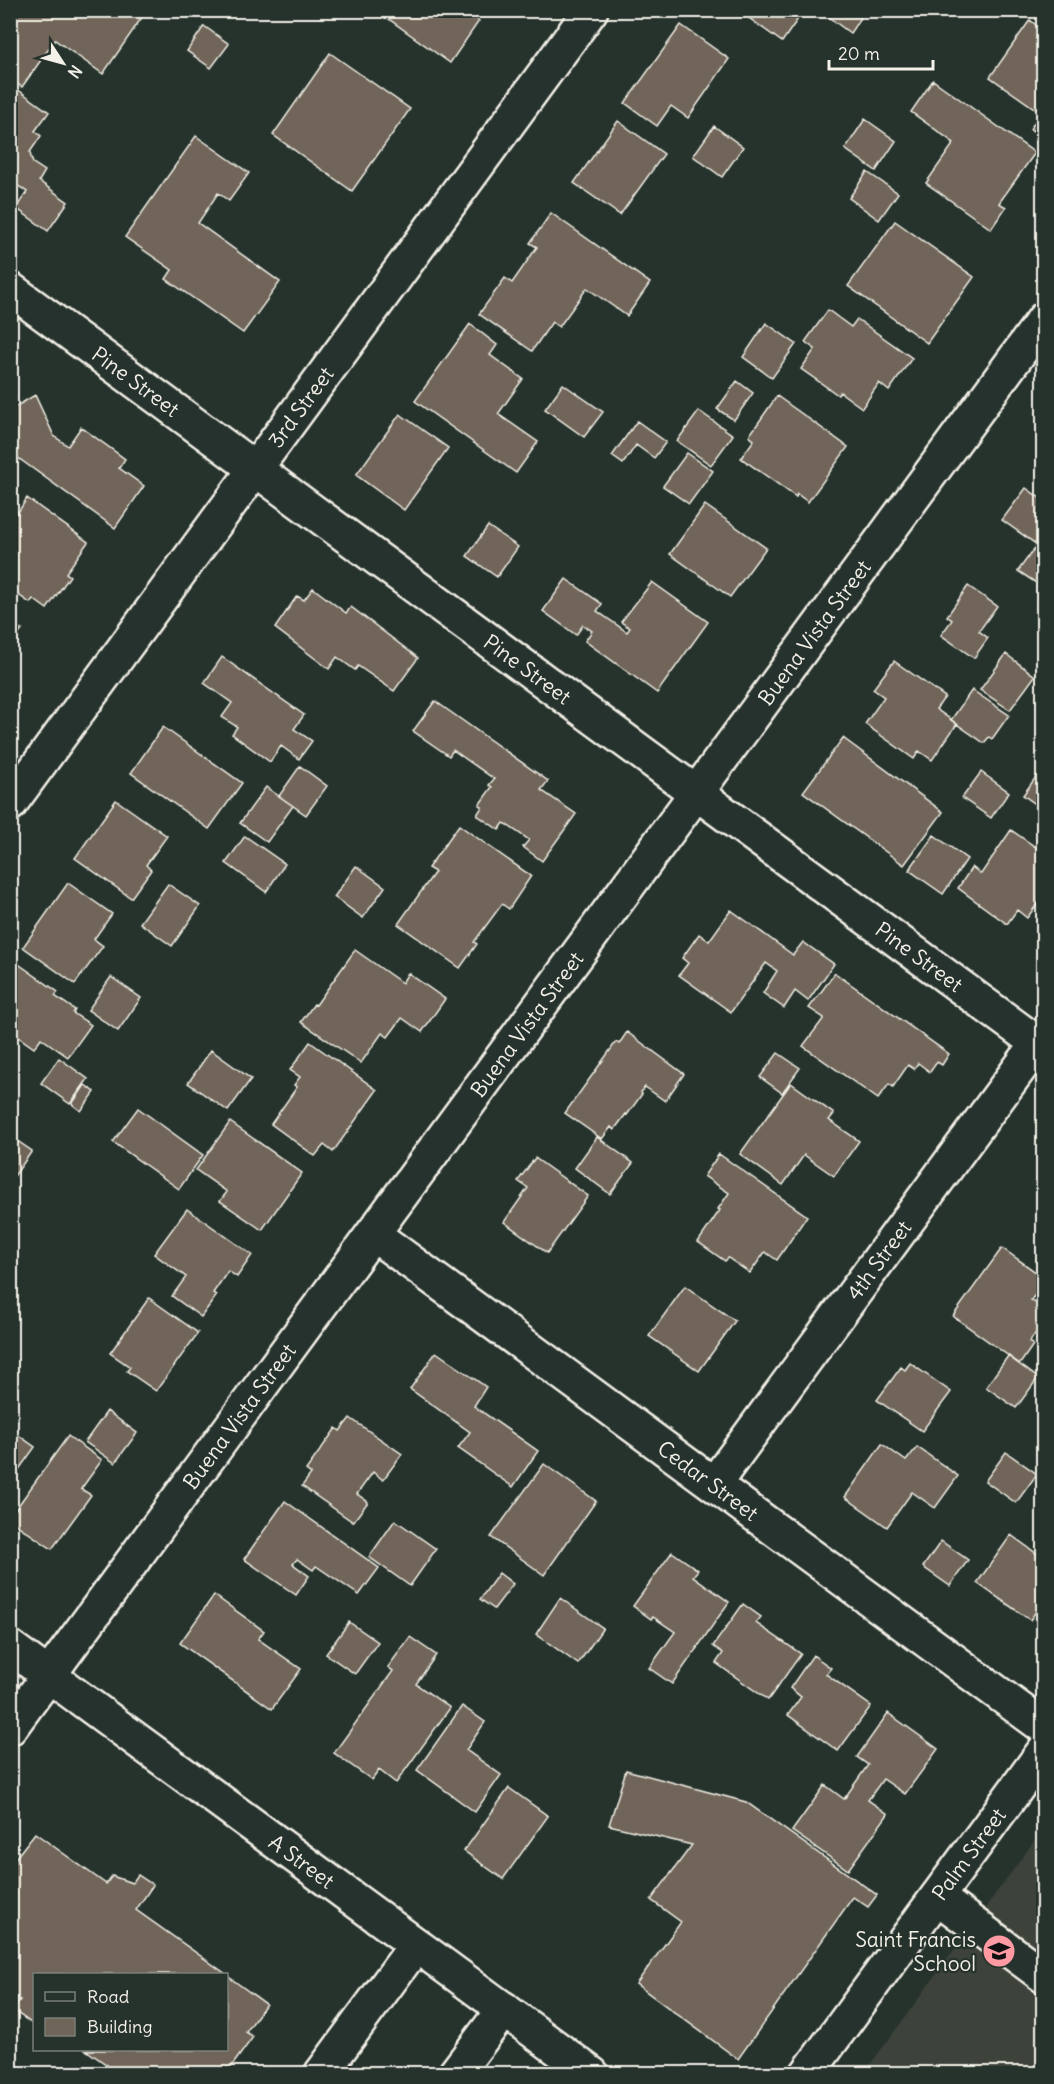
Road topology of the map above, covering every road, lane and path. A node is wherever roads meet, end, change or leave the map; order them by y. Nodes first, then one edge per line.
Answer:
1 (591, 10) edge
2 (10, 290) edge
3 (1044, 319) edge
4 (256, 470) junction
5 (696, 794) junction
6 (10, 804) edge
7 (1041, 1042) edge
8 (373, 1234) junction
9 (714, 1484) junction
10 (10, 1647) edge
11 (49, 1676) junction
12 (1044, 1727) edge
13 (10, 1728) edge
14 (1044, 1751) edge
15 (937, 1897) junction
16 (416, 1945) junction
17 (1044, 1976) edge
18 (504, 2009) junction
19 (321, 2073) edge
20 (455, 2073) edge
21 (592, 2073) edge
22 (807, 2073) edge

1 - 4 street, 3rd Street
2 - 4 street, Pine Street
3 - 5 street, Buena Vista Street
4 - 5 street, Pine Street
4 - 6 street, 3rd Street
5 - 7 street, Pine Street
5 - 8 street, Buena Vista Street
7 - 9 street, 4th Street
8 - 9 street, Cedar Street
8 - 11 street, Buena Vista Street
9 - 12 street, Cedar Street
10 - 11 street, A Street
11 - 13 street, Buena Vista Street
11 - 16 street, A Street
14 - 15 street, Palm Street
15 - 17 street
15 - 22 street, Palm Street
16 - 18 street, A Street
16 - 19 street
18 - 20 street
18 - 21 street, A Street

